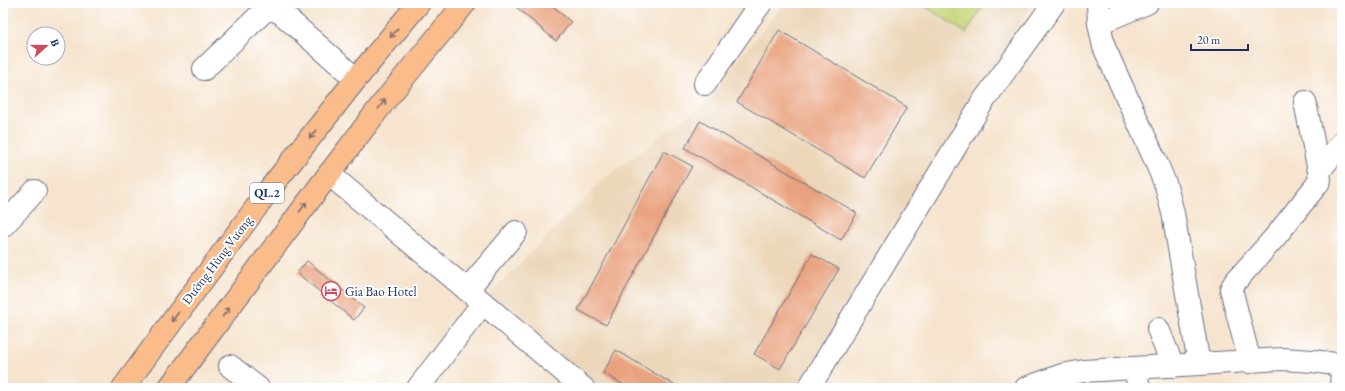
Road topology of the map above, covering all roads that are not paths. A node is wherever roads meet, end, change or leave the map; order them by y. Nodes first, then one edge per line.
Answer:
1 (465, 3) edge
2 (761, 3) edge
3 (1054, 3) edge
4 (1147, 3) edge
5 (417, 4) edge
6 (1099, 13) edge
7 (204, 69) dead end
8 (356, 79) junction
9 (705, 84) dead end
10 (1305, 102) dead end
11 (1342, 143) edge
12 (1319, 171) junction
13 (328, 174) junction
14 (35, 191) dead end
15 (3, 226) edge
16 (516, 232) dead end
17 (475, 296) junction
18 (1158, 329) dead end
19 (1250, 362) junction
20 (1199, 364) junction
21 (230, 366) dead end
22 (1173, 366) junction
23 (1342, 367) edge
24 (1137, 378) edge
25 (123, 388) edge
26 (169, 388) edge
27 (258, 388) edge
28 (418, 388) edge
29 (583, 388) edge
30 (809, 388) edge
31 (1026, 388) edge
32 (1341, 388) edge

13 -> 1 highway, QL.2
2 - 9 street
3 - 30 street
4 - 6 street
5 -> 8 highway, Đường Hùng Vương / QL.2
6 - 20 street
7 - 8 street
8 -> 25 highway, Đường Hùng Vương / QL.2
10 - 12 street
11 - 12 street
12 - 19 street
13 - 17 street
26 -> 13 highway, QL.2
14 - 15 street
16 - 17 street
17 - 28 street
17 - 29 street
18 - 22 street
19 - 20 street
19 - 23 street
20 - 22 street
21 - 27 street
22 - 24 street
23 - 32 street
24 - 31 street

